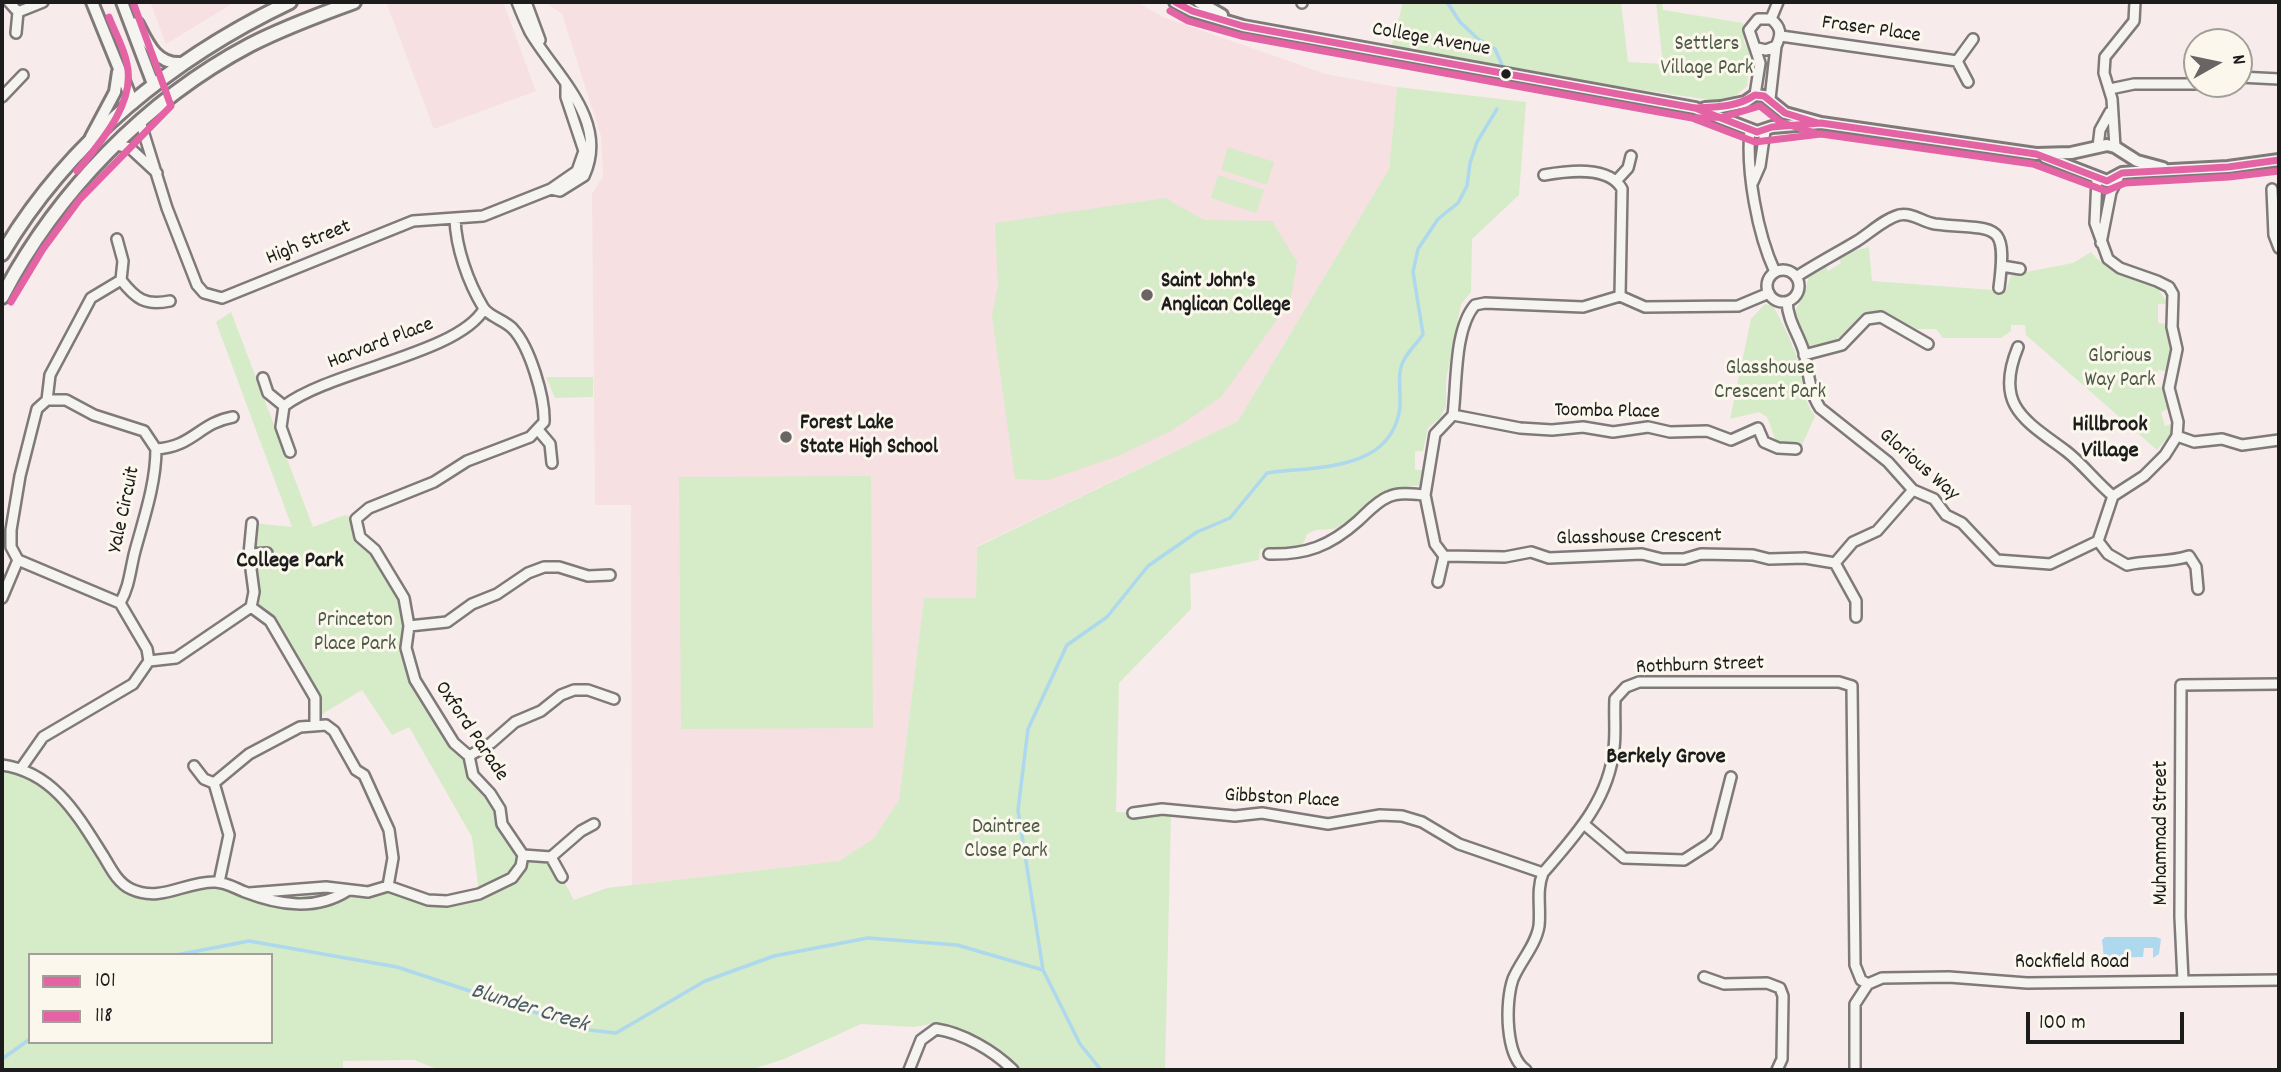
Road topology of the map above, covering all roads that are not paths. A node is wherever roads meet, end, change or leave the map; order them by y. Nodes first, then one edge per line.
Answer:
1 (9, 2) edge
2 (43, 2) edge
3 (92, 2) edge
4 (122, 2) edge
5 (290, 2) edge
6 (354, 2) edge
7 (517, 2) edge
8 (526, 2) edge
9 (1175, 2) edge
10 (1199, 2) edge
11 (1778, 2) edge
12 (2135, 2) edge
13 (18, 12) junction
14 (1771, 19) junction
15 (130, 23) junction
16 (1243, 26) junction
17 (16, 33) dead end
18 (1781, 36) junction
19 (1973, 39) dead end
20 (1776, 46) junction
21 (1757, 48) junction
22 (543, 49) junction
23 (1957, 61) junction
24 (182, 63) junction
25 (118, 71) junction
26 (23, 75) dead end
27 (2253, 78) edge
28 (2279, 79) edge
29 (1968, 82) dead end
30 (153, 84) junction
31 (2183, 84) edge
32 (2110, 89) junction
33 (1755, 95) junction
34 (2, 97) edge
35 (1745, 102) junction
36 (133, 103) junction
37 (161, 103) junction
38 (1773, 103) junction
39 (1695, 108) junction
40 (2110, 111) junction
41 (140, 121) junction
42 (1821, 123) junction
43 (1748, 128) junction
44 (1769, 129) junction
45 (90, 140) junction
46 (117, 145) junction
47 (2097, 148) junction
48 (2119, 150) junction
49 (2036, 153) junction
50 (1631, 156) dead end
51 (2279, 160) edge
52 (2163, 168) junction
53 (158, 174) junction
54 (1544, 175) dead end
55 (2120, 175) junction
56 (2095, 176) junction
57 (1617, 180) junction
58 (1753, 182) junction
59 (2272, 189) dead end
60 (455, 219) junction
61 (117, 239) dead end
62 (2100, 244) junction
63 (2279, 248) edge
64 (2, 254) edge
65 (2002, 266) junction
66 (2020, 269) dead end
67 (1775, 272) junction
68 (1796, 276) junction
69 (121, 280) junction
70 (1999, 288) dead end
71 (1769, 293) junction
72 (1620, 296) junction
73 (2, 297) edge
74 (170, 300) dead end
75 (1787, 302) junction
76 (484, 309) junction
77 (1928, 344) dead end
78 (2018, 347) dead end
79 (1804, 355) junction
80 (263, 378) dead end
81 (47, 400) junction
82 (284, 406) junction
83 (1453, 415) junction
84 (233, 417) dead end
85 (539, 431) junction
86 (2177, 436) junction
87 (2279, 440) edge
88 (156, 449) junction
89 (1796, 450) dead end
90 (290, 452) dead end
91 (552, 463) dead end
92 (1913, 490) junction
93 (1425, 495) junction
94 (2113, 496) junction
95 (252, 523) dead end
96 (2098, 541) junction
97 (267, 553) dead end
98 (248, 554) junction
99 (1269, 554) dead end
100 (1444, 556) junction
101 (18, 560) junction
102 (1835, 563) junction
103 (610, 575) dead end
104 (1438, 582) dead end
105 (2198, 589) dead end
106 (2, 598) edge
107 (120, 603) junction
108 (251, 607) junction
109 (1856, 617) dead end
110 (409, 626) junction
111 (149, 661) junction
112 (2279, 684) edge
113 (614, 699) dead end
114 (315, 724) junction
115 (469, 756) junction
116 (194, 766) dead end
117 (4, 767) edge
118 (23, 767) junction
119 (1731, 777) dead end
120 (214, 783) junction
121 (1132, 813) dead end
122 (594, 824) dead end
123 (1585, 825) junction
124 (523, 855) junction
125 (551, 857) junction
126 (1543, 873) junction
127 (562, 877) dead end
128 (219, 882) junction
129 (388, 886) junction
130 (347, 891) junction
131 (249, 893) junction
132 (1704, 977) dead end
133 (2279, 980) edge
134 (2183, 981) junction
135 (1868, 984) junction
136 (909, 1070) edge
137 (1013, 1070) edge
138 (1526, 1070) edge
139 (1777, 1070) edge
140 (1855, 1070) edge

1 - 13 street
2 - 13 street
3 - 25 street
4 - 15 street
5 - 24 main road
6 - 37 main road
7 - 22 street, High Street
8 - 22 street, High Street
9 - 16 street, College Avenue
10 - 16 street, College Avenue
11 - 14 street
12 - 32 street
13 - 17 street
14 - 18 street
14 - 21 street
15 - 24 street
15 - 30 street
16 - 39 street, College Avenue
18 - 20 street
18 - 23 street, Fraser Place
19 - 23 street
20 - 21 street
20 - 38 street
21 - 33 street
22 - 60 street, High Street
23 - 29 street
24 - 30 main road
25 - 36 street
25 - 45 street
26 - 34 street
27 - 28 street
30 - 36 main road
30 - 37 main road
31 - 32 street
32 - 40 street
33 - 35 street, College Avenue
33 - 38 street, College Avenue
35 - 39 street, College Avenue
35 - 43 street
36 - 41 main road
36 - 45 main road
37 - 41 main road
38 - 42 street, College Avenue
38 - 44 street
39 - 43 street, College Avenue
40 - 47 street
40 - 48 street
41 - 46 main road
41 - 53 street, High Street
42 - 44 street, College Avenue
42 - 49 street, College Avenue
43 - 44 street, College Avenue
43 - 58 street
44 - 58 street
45 - 64 main road
46 - 53 street
46 - 73 main road
47 - 48 street, College Avenue
47 - 49 street, College Avenue
47 - 56 street
48 - 52 street, College Avenue
48 - 55 street
49 - 56 street, College Avenue
50 - 57 street
51 - 52 street, College Avenue
52 - 55 street, College Avenue
53 - 60 street, High Street
54 - 57 street
55 - 56 street, College Avenue
55 - 62 street
56 - 62 street
57 - 72 street
58 - 67 street
59 - 63 street
60 - 76 street
61 - 69 street
62 - 86 street
65 - 66 street
65 - 68 street
65 - 70 street
67 - 68 street
67 - 71 street
68 - 75 street
69 - 74 street
69 - 81 street
71 - 72 street
71 - 75 street
72 - 83 street
75 - 79 street, Glorious Way
76 - 82 street, Harvard Place
76 - 85 street
77 - 79 street
78 - 94 street
79 - 92 street, Glorious Way
80 - 82 street
81 - 88 street, Yale Circuit
81 - 101 street
82 - 90 street
83 - 89 street, Toomba Place
83 - 93 street
84 - 88 street
85 - 91 street
85 - 110 street, Oxford Parade
86 - 87 street
86 - 94 street
88 - 107 street, Yale Circuit
92 - 96 street, Glorious Way
92 - 102 street
93 - 99 street
93 - 100 street
94 - 96 street
95 - 98 street
96 - 105 street
97 - 98 street
98 - 108 street
100 - 102 street, Glasshouse Crescent
100 - 104 street
101 - 106 street
101 - 107 street
102 - 109 street
103 - 110 street
107 - 111 street
108 - 111 street
108 - 114 street
110 - 115 street, Oxford Parade
111 - 118 street
112 - 134 street, Muhammad Street
113 - 115 street
114 - 120 street
114 - 129 street
115 - 124 street, Oxford Parade
116 - 120 street
117 - 118 street
118 - 128 street
119 - 123 street
120 - 128 street
121 - 126 street, Gibbston Place
122 - 125 street
123 - 126 street, Rothburn Street
123 - 135 street, Rothburn Street
124 - 125 street
124 - 129 street
125 - 127 street
126 - 138 street
128 - 131 street
129 - 130 street
130 - 131 street
130 - 131 street
132 - 139 street
133 - 134 street, Rockfield Road
134 - 135 street, Rockfield Road
135 - 140 street
136 - 137 street

